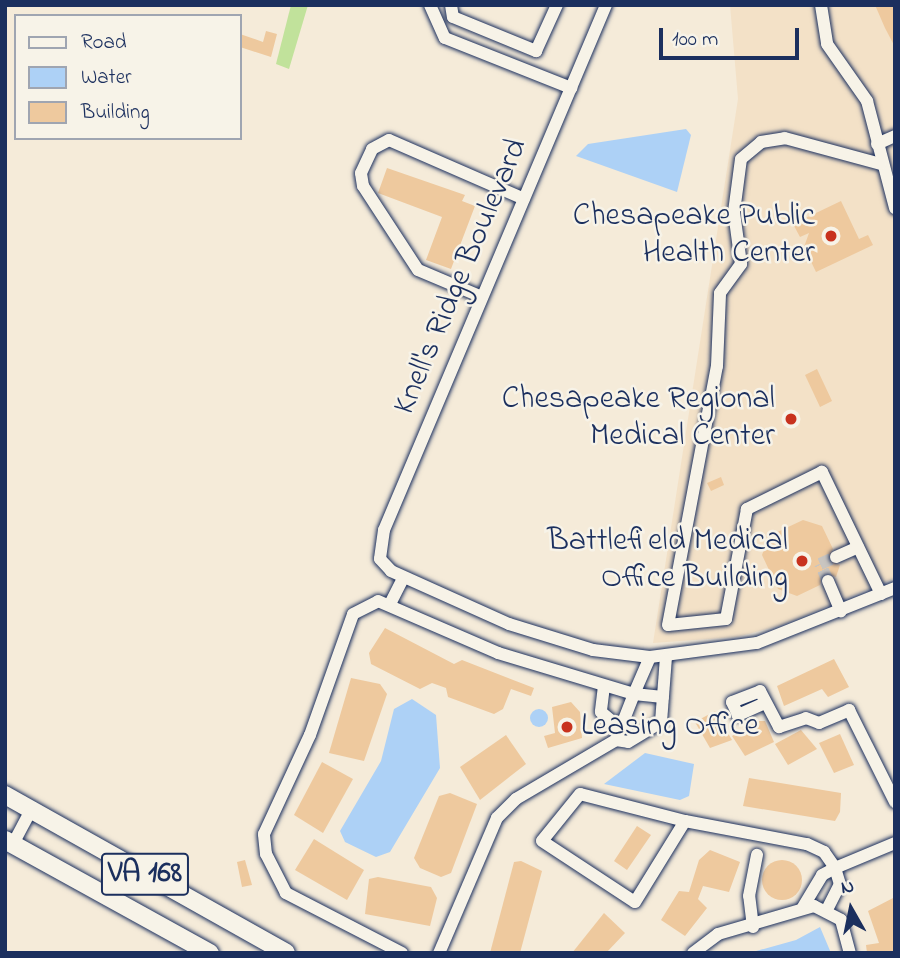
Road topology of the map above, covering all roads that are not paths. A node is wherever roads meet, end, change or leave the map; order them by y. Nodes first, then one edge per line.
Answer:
1 (430, 5) edge
2 (451, 5) edge
3 (557, 5) edge
4 (612, 5) edge
5 (821, 5) edge
6 (604, 11) edge
7 (571, 88) junction
8 (895, 136) edge
9 (877, 144) junction
10 (881, 164) junction
11 (889, 176) edge
12 (524, 200) junction
13 (895, 208) edge
14 (482, 297) junction
15 (858, 547) junction
16 (836, 557) dead end
17 (404, 577) junction
18 (828, 581) tunnel mouth
19 (895, 589) edge
20 (881, 594) junction
21 (390, 604) junction
22 (841, 611) junction
23 (650, 657) junction
24 (666, 657) junction
25 (604, 686) junction
26 (634, 694) junction
27 (663, 697) junction
28 (765, 703) dead end
29 (618, 734) junction
30 (5, 796) edge
31 (895, 802) edge
32 (31, 810) junction
33 (685, 821) junction
34 (9, 842) edge
35 (895, 843) edge
36 (757, 855) dead end
37 (835, 868) junction
38 (803, 907) junction
39 (827, 909) junction
40 (753, 927) junction
41 (210, 953) edge
42 (286, 953) edge
43 (402, 953) edge
44 (439, 953) edge
45 (693, 953) edge
46 (850, 953) edge

1 - 7 street
2 - 3 street
4 - 6 street, Knell's Ridge Boulevard
5 - 9 street
6 - 7 street, Knell's Ridge Boulevard
7 - 12 street, Knell's Ridge Boulevard
8 - 9 street
9 - 10 street
10 - 11 street
10 - 15 street
11 - 13 street
12 - 14 street, Knell's Ridge Boulevard
12 - 14 street
14 - 17 street, Knell's Ridge Boulevard
15 - 16 street
15 - 20 street
17 - 21 street
17 - 23 street
18 - 22 street
19 - 20 street
20 - 22 street
21 - 25 street
21 - 43 street
22 - 24 street
23 - 24 street
23 - 26 street
24 - 27 street
25 - 26 street
25 - 29 street
26 - 27 street
26 - 29 street
27 - 29 street
28 - 31 street
29 - 44 street
30 - 32 highway, VA 168
32 - 34 street
32 - 42 highway, VA 168
33 - 33 street
33 - 37 street
34 - 41 highway, VA 168
35 - 37 street
36 - 40 street
37 - 38 street
37 - 39 street
38 - 39 street
38 - 40 street
39 - 46 street
40 - 45 street

